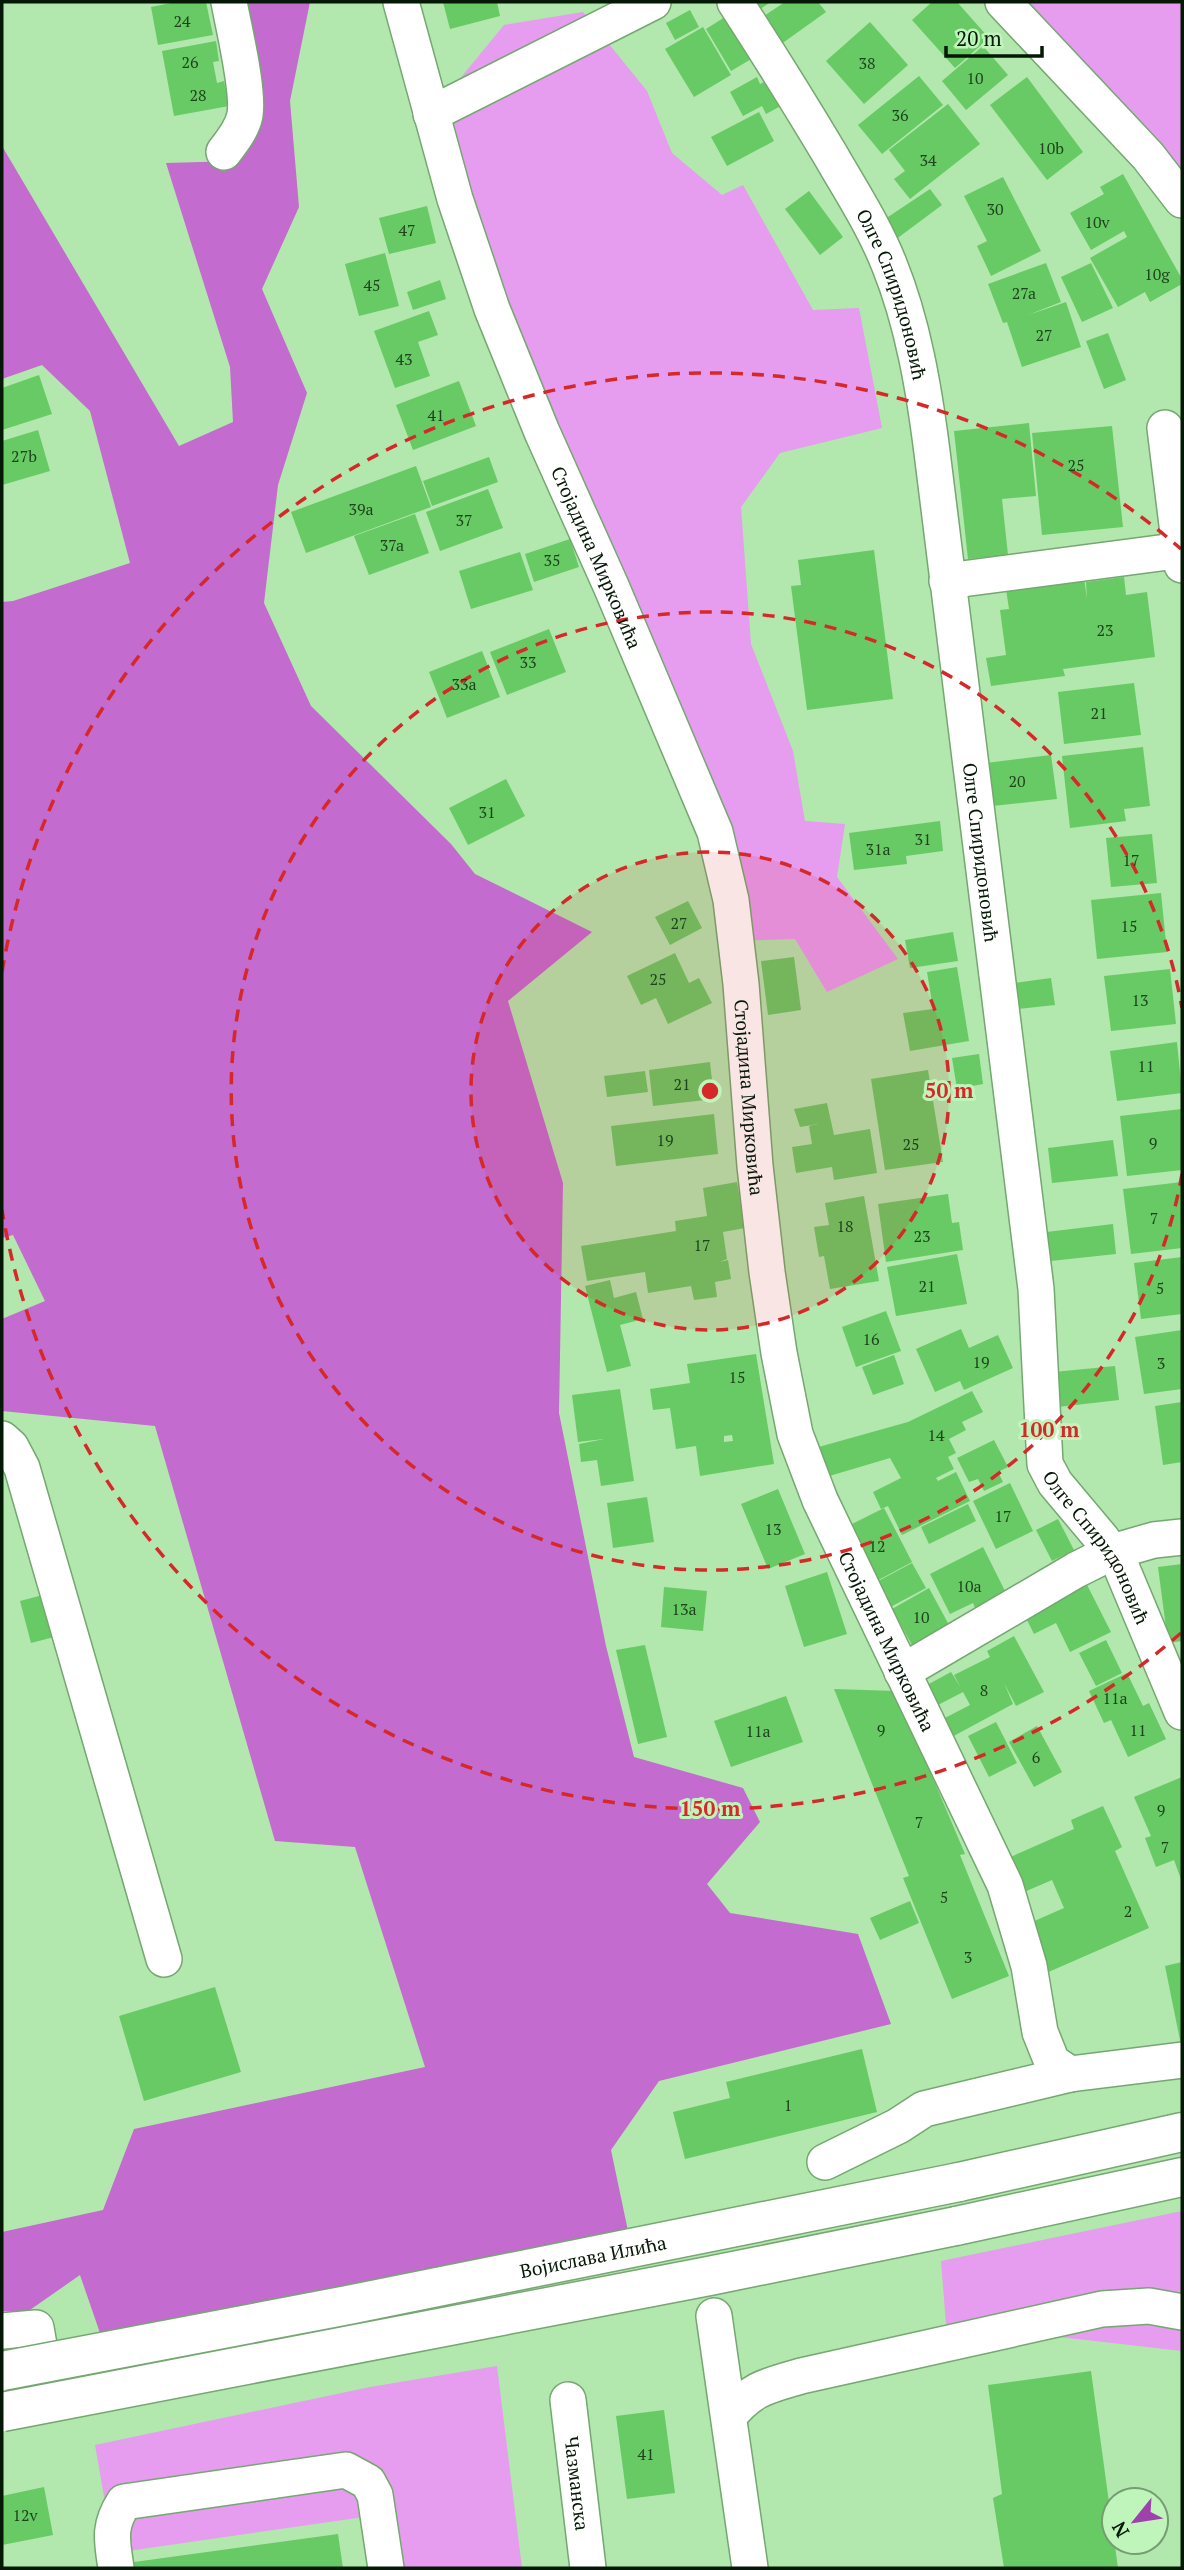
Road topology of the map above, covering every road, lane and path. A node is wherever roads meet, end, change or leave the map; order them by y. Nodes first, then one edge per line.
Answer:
1 (229, 2) edge
2 (401, 2) edge
3 (653, 2) edge
4 (735, 2) edge
5 (1003, 2) edge
6 (431, 114) junction
7 (224, 152) dead end
8 (1182, 200) edge
9 (1165, 428) dead end
10 (1182, 555) edge
11 (947, 581) junction
12 (2, 1439) edge
13 (1182, 1537) edge
14 (1112, 1552) junction
15 (902, 1672) junction
16 (1182, 1712) edge
17 (164, 1959) dead end
18 (1182, 2060) edge
19 (1070, 2074) junction
20 (1182, 2132) edge
21 (825, 2162) dead end
22 (1182, 2177) edge
23 (1182, 2312) edge
24 (714, 2316) dead end
25 (2, 2331) edge
26 (2, 2371) edge
27 (568, 2400) dead end
28 (2, 2412) edge
29 (729, 2416) junction
30 (2, 2426) edge
31 (116, 2568) edge
32 (386, 2568) edge
33 (588, 2568) edge
34 (750, 2568) edge

1 - 7 street
2 - 6 street, Стојадина Мирковића
3 - 6 street
4 - 11 street, Олге Спиридоновић
5 - 8 street
6 - 15 street, Стојадина Мирковића
9 - 10 street
10 - 11 street
11 - 14 street, Олге Спиридоновић
12 - 17 street
13 - 14 street
14 - 15 street
14 - 16 street, Олге Спиридоновић
15 - 19 street, Стојадина Мирковића
18 - 19 street
19 - 21 street
20 - 26 main road, Војислава Илића, bridge
22 - 28 main road, bridge
23 - 29 street
24 - 29 street
25 - 30 street
27 - 33 street, Чазманска
29 - 34 street
31 - 32 street

